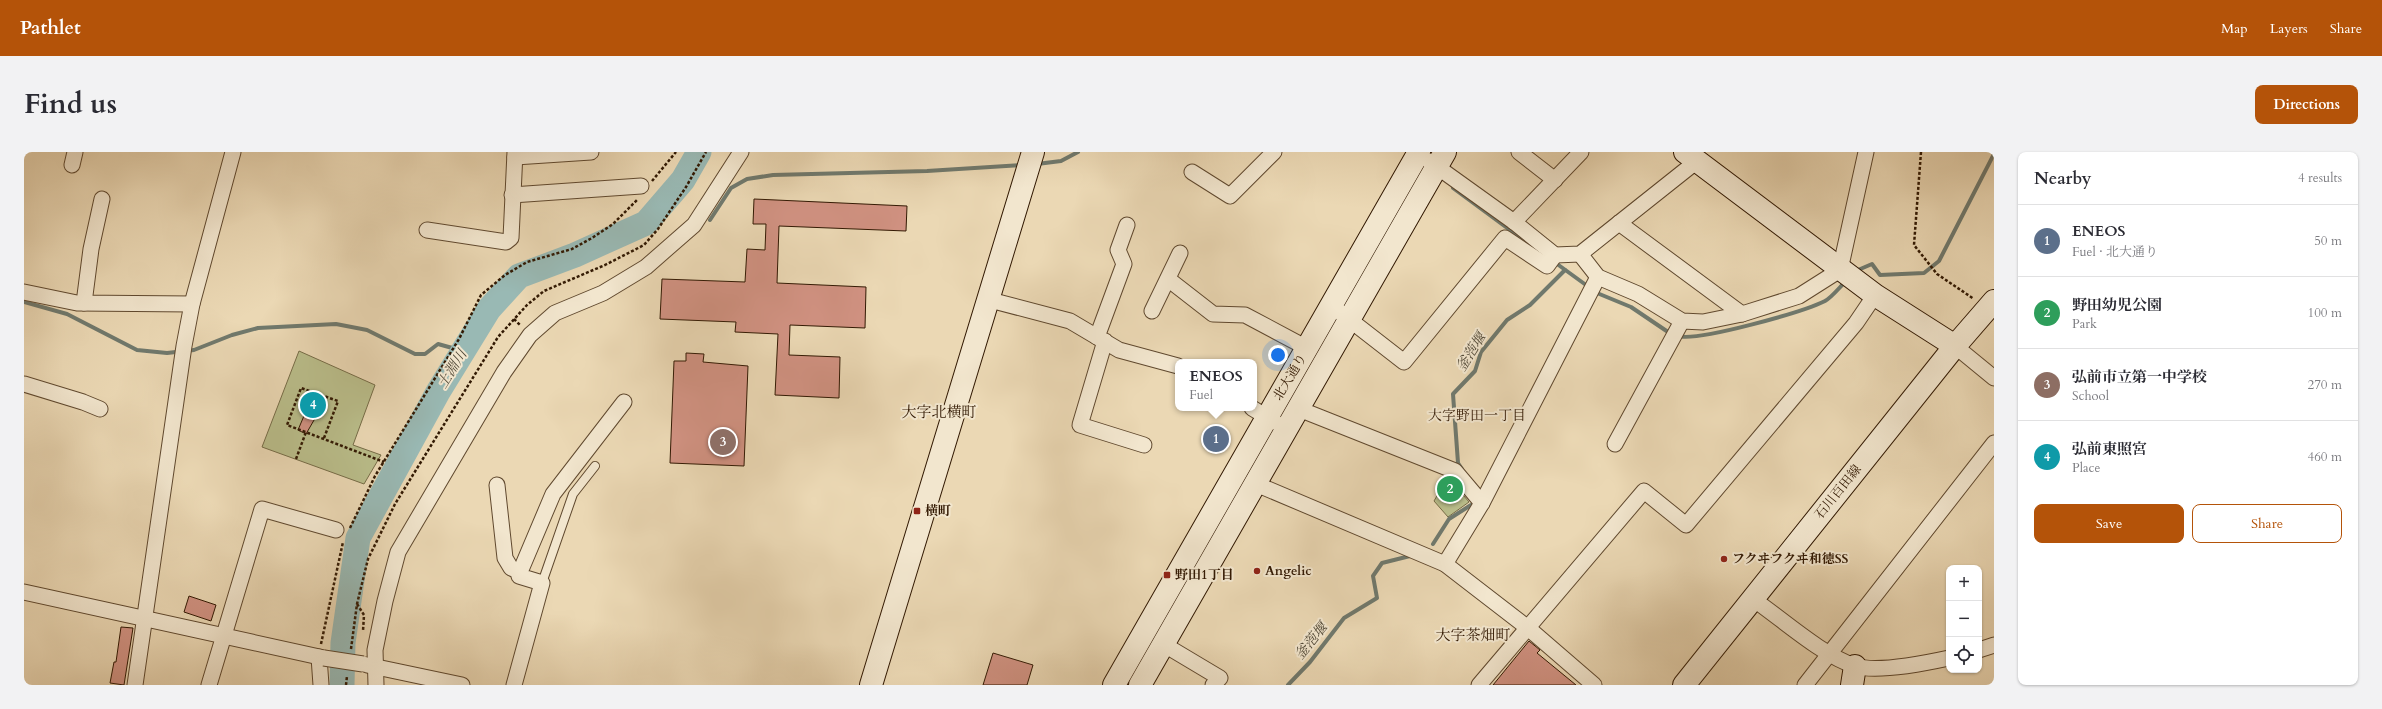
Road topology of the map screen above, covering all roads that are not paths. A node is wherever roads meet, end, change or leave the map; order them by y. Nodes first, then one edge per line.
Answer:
1 (233, 152) edge
2 (591, 152) edge
3 (741, 152) edge
4 (1274, 152) edge
5 (1518, 152) edge
6 (1581, 152) edge
7 (1866, 152) edge
8 (1419, 153) edge
9 (515, 154) edge
10 (1691, 156) edge
11 (1441, 159) edge
12 (1031, 162) edge
13 (1192, 172) dead end
14 (1555, 180) junction
15 (643, 190) road end
16 (512, 195) junction
17 (102, 199) dead end
18 (1514, 222) junction
19 (1619, 223) junction
20 (1127, 225) dead end
21 (427, 230) dead end
22 (1180, 253) dead end
23 (1580, 254) junction
24 (1552, 259) junction
25 (1840, 270) junction
26 (1168, 279) junction
27 (1594, 284) junction
28 (24, 292) edge
29 (1875, 295) junction
30 (990, 300) junction
31 (84, 303) junction
32 (192, 304) junction
33 (1991, 304) edge
34 (1332, 306) junction
35 (1152, 311) dead end
36 (1742, 314) junction
37 (1351, 318) junction
38 (1682, 321) junction
39 (1101, 339) junction
40 (1954, 346) junction
41 (1307, 348) junction
42 (1175, 365) edge
43 (1994, 378) edge
44 (24, 384) edge
45 (624, 402) dead end
46 (100, 409) dead end
47 (1299, 409) junction
48 (1259, 412) edge
49 (1286, 428) junction
50 (1994, 443) edge
51 (1615, 444) dead end
52 (1144, 445) dead end
53 (595, 466) dead end
54 (1256, 484) junction
55 (497, 486) dead end
56 (1482, 503) junction
57 (342, 534) road end
58 (1445, 564) junction
59 (520, 572) junction
60 (542, 583) junction
61 (24, 592) edge
62 (1753, 599) junction
63 (143, 618) junction
64 (1528, 628) junction
65 (223, 636) junction
66 (1163, 644) junction
67 (1994, 645) edge
68 (1982, 649) edge
69 (1829, 654) junction
70 (321, 658) junction
71 (1946, 659) edge
72 (369, 665) junction
73 (1854, 675) edge
74 (874, 684) edge
75 (135, 685) edge
76 (209, 685) edge
77 (321, 685) edge
78 (376, 685) edge
79 (462, 685) edge
80 (514, 685) edge
81 (1114, 685) edge
82 (1140, 685) edge
83 (1213, 685) edge
84 (1479, 685) edge
85 (1594, 685) edge
86 (1684, 685) edge
87 (1805, 685) edge

1 - 32 street
2 - 9 street
3 - 72 street
4 - 13 street
5 - 14 street
6 - 14 street
7 - 25 street
8 - 11 street
8 - 34 street, 北大通り
9 - 16 street
10 - 19 street
10 - 25 street
11 - 18 street
11 - 37 street, 北大通り
12 - 30 street
14 - 18 street
15 - 16 street
16 - 21 street
17 - 31 street
18 - 24 street
19 - 23 street
19 - 36 street
20 - 39 street
22 - 26 street
23 - 24 street
23 - 27 street
24 - 37 street
25 - 29 street
25 - 36 street
26 - 35 street
26 - 41 street
27 - 38 street
27 - 56 street
28 - 31 street
29 - 40 street
29 - 64 street
30 - 39 street
30 - 74 street
31 - 32 street
32 - 63 street
33 - 40 street, 石川百田線
34 - 37 street
34 - 41 street, 北大通り
36 - 38 street
37 - 47 street, 北大通り
38 - 51 street
39 - 42 street
39 - 52 street
40 - 43 street
40 - 62 street, 石川百田線
41 - 48 street, 北大通り
44 - 46 street
45 - 59 street
47 - 49 street, 北大通り
47 - 56 street
48 - 49 street
48 - 81 street, 北大通り
49 - 54 street, 北大通り
50 - 69 street
53 - 60 lane
54 - 58 street
54 - 66 street, 北大通り
55 - 59 street
56 - 58 street
57 - 65 street
58 - 64 street
59 - 60 street
60 - 80 street
61 - 63 street
62 - 69 street
62 - 86 street, 石川百田線
63 - 65 street
63 - 75 street
64 - 84 street
64 - 85 street
65 - 70 street
65 - 76 street
66 - 82 street, 北大通り
66 - 83 street
67 - 68 street
69 - 73 street
69 - 87 street
70 - 72 street, bridge
70 - 77 street
71 - 73 street
72 - 78 street
72 - 79 street

